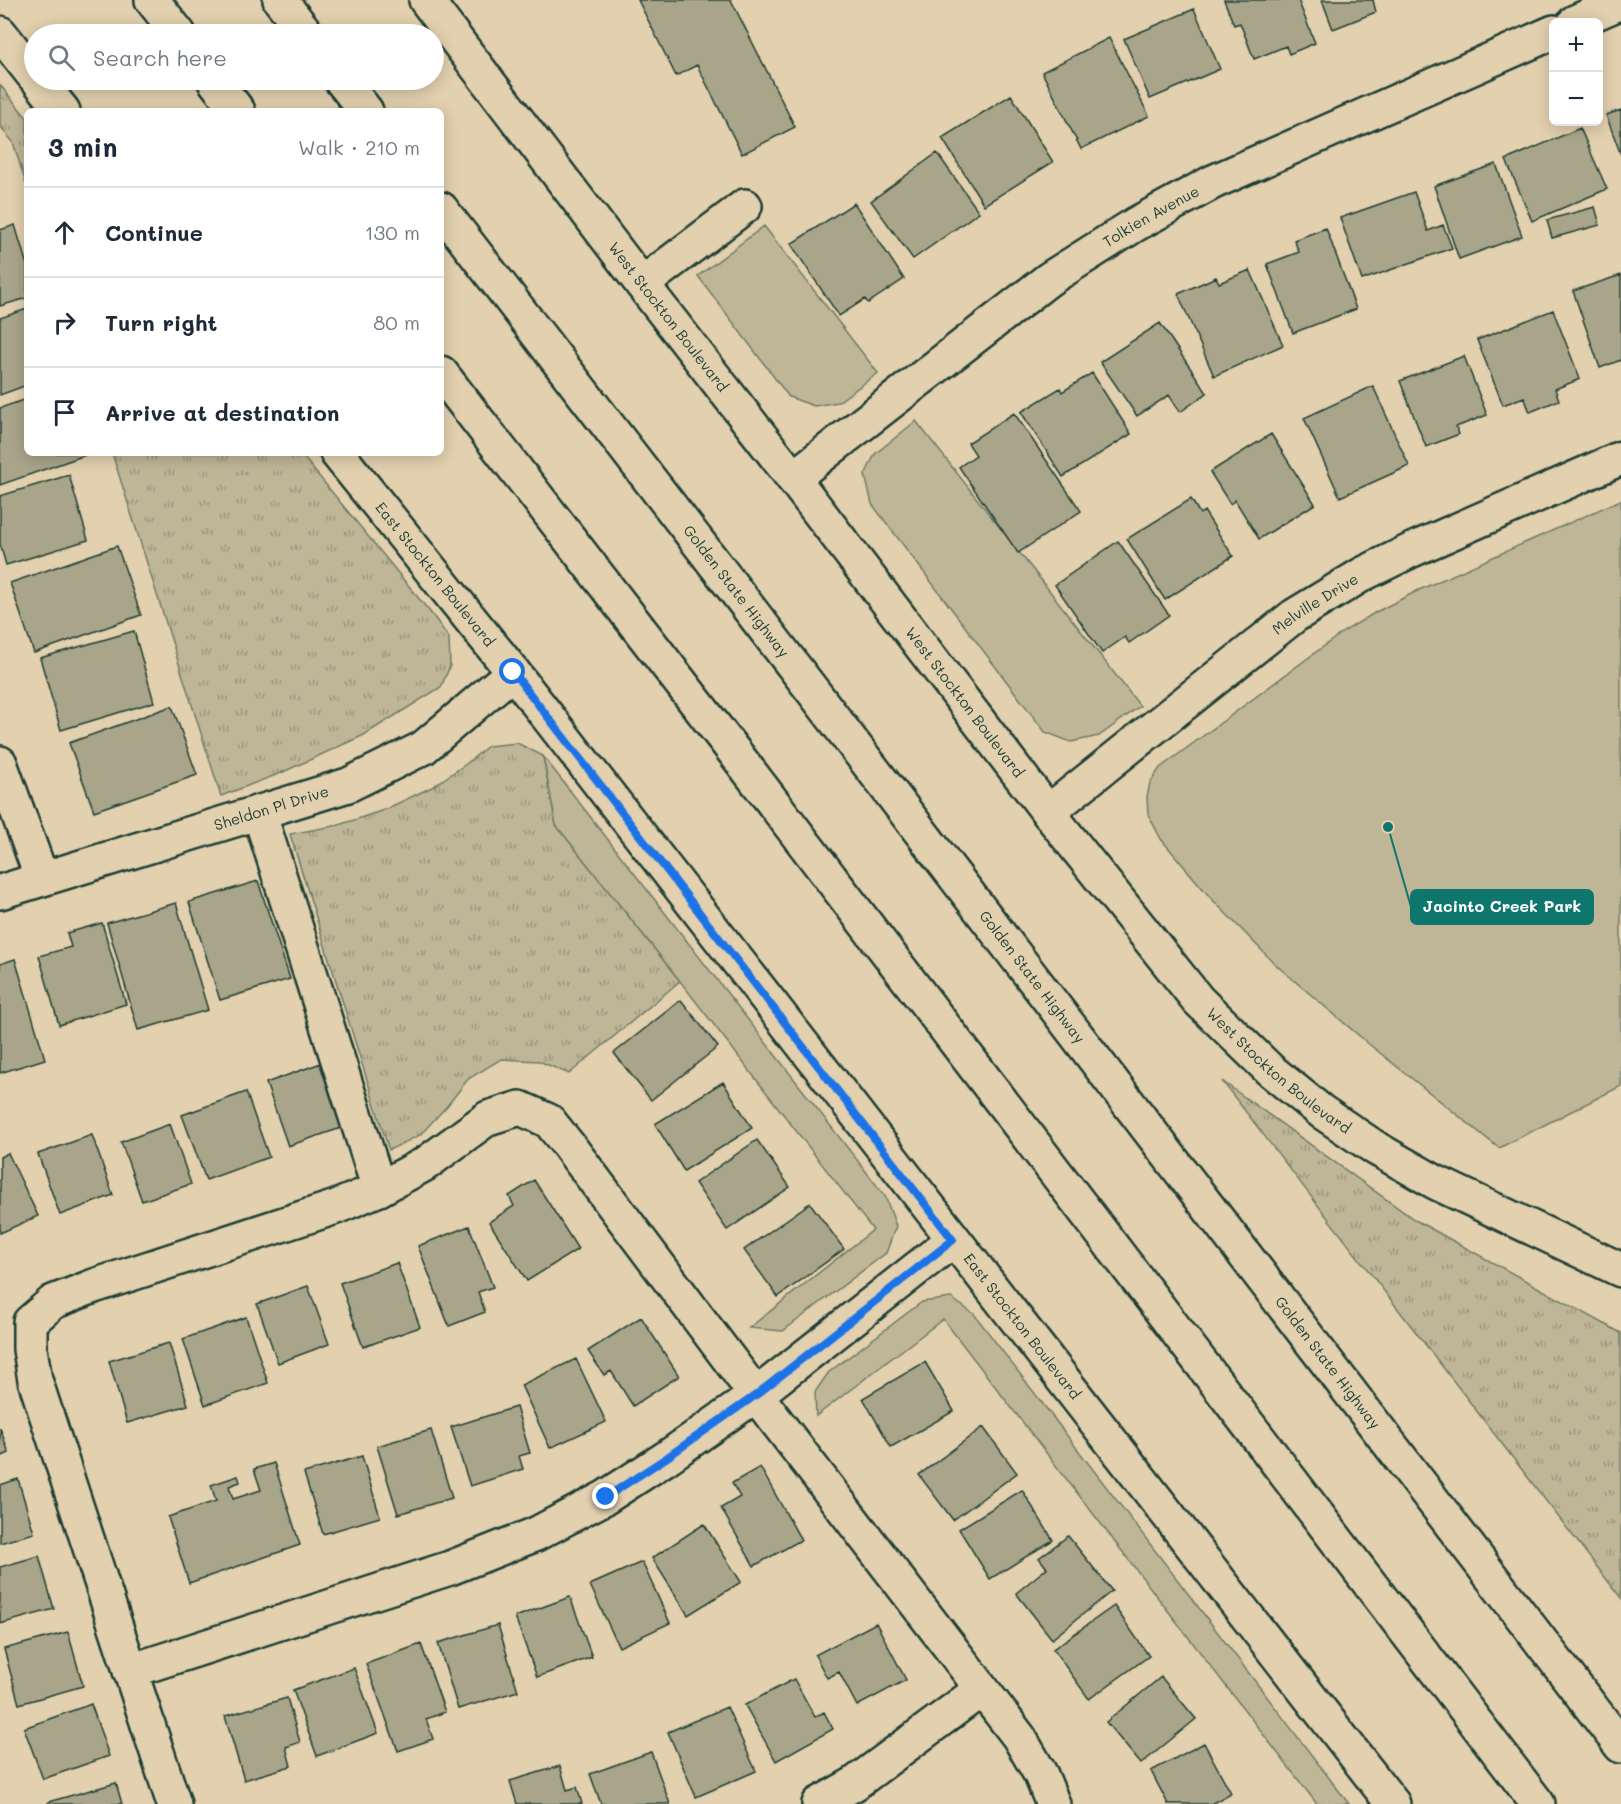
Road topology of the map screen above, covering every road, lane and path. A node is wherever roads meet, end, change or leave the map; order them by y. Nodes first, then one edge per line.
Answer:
1 (152, 0) edge
2 (280, 0) edge
3 (426, 0) edge
4 (1621, 2) edge
5 (1584, 18) edge
6 (171, 24) edge
7 (299, 24) edge
8 (0, 33) edge
9 (1549, 34) edge
10 (24, 63) edge
11 (46, 90) edge
12 (222, 90) edge
13 (349, 90) edge
14 (61, 108) edge
15 (236, 108) edge
16 (364, 108) edge
17 (745, 206) dead end
18 (444, 213) edge
19 (642, 284) junction
20 (444, 377) edge
21 (339, 456) edge
22 (1621, 458) edge
23 (793, 478) junction
24 (513, 672) junction
25 (0, 763) edge
26 (259, 812) junction
27 (1048, 812) junction
28 (42, 879) junction
29 (0, 892) edge
30 (378, 1190) junction
31 (953, 1240) junction
32 (1621, 1270) edge
33 (756, 1395) junction
34 (130, 1671) junction
35 (982, 1689) junction
36 (1621, 1746) edge
37 (174, 1804) edge
38 (819, 1804) edge
39 (1053, 1804) edge
40 (1393, 1804) edge
41 (1538, 1804) edge

1 - 6 main road
2 - 7 main road
3 - 19 main road, West Stockton Boulevard
4 - 5 main road
8 - 10 main road
9 - 23 main road, Tolkien Avenue
11 - 14 main road
12 - 15 main road
13 - 16 main road
17 - 19 main road
18 - 36 main road, Golden State Highway
19 - 23 main road, West Stockton Boulevard
20 - 41 main road
21 - 24 main road, East Stockton Boulevard
22 - 27 main road, Melville Drive
23 - 27 main road, West Stockton Boulevard
24 - 26 main road, Sheldon Pl Drive
24 - 31 main road, East Stockton Boulevard
25 - 28 main road
26 - 28 main road, Sheldon Pl Drive
26 - 30 main road
27 - 32 main road, West Stockton Boulevard
28 - 29 main road, Sheldon Pl Drive
30 - 33 main road
30 - 34 main road
31 - 33 main road
31 - 40 main road, East Stockton Boulevard
33 - 34 main road
33 - 35 main road
34 - 37 main road
35 - 38 main road
35 - 39 main road

